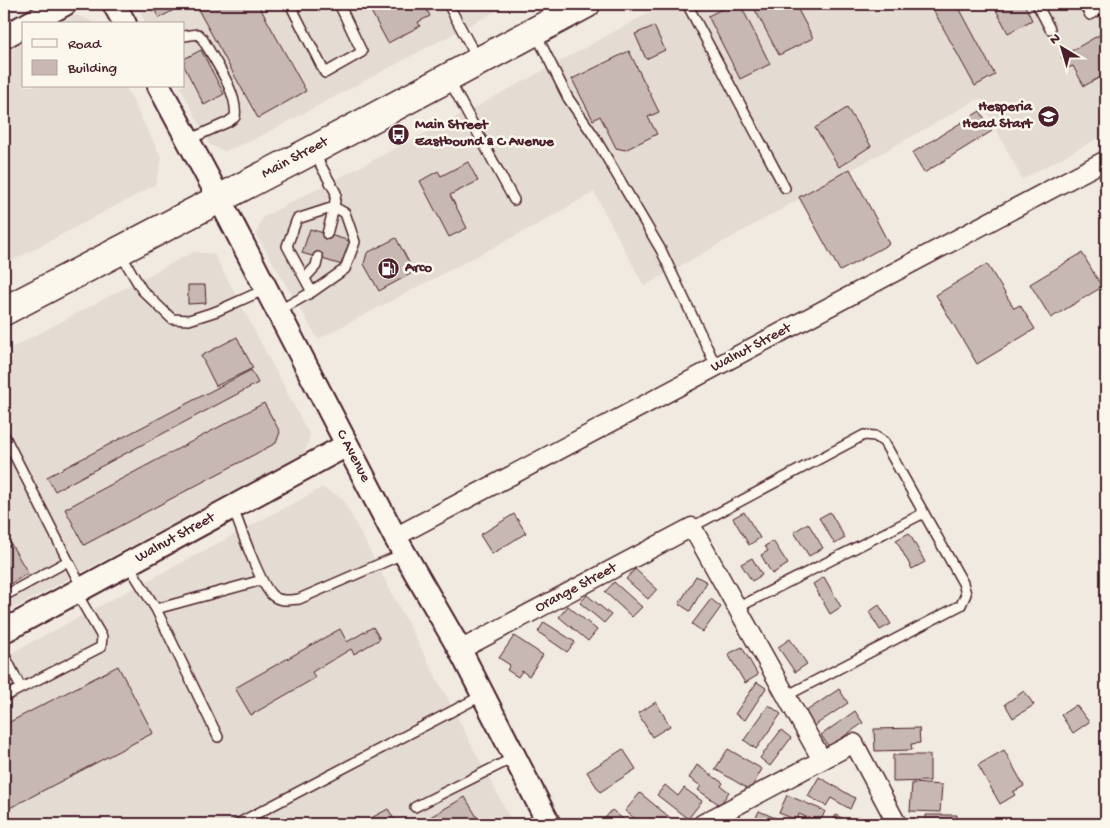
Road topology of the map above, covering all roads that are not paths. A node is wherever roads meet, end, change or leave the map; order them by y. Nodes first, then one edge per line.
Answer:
1 (65, 4) edge
2 (114, 4) edge
3 (290, 4) edge
4 (339, 4) edge
5 (448, 4) edge
6 (586, 4) edge
7 (687, 4) edge
8 (1037, 4) edge
9 (1084, 4) edge
10 (1106, 6) edge
11 (32, 22) edge
12 (124, 22) edge
13 (22, 27) edge
14 (1050, 29) dead end
15 (534, 31) junction
16 (185, 36) edge
17 (4, 37) edge
18 (478, 61) junction
19 (447, 78) junction
20 (160, 88) edge
21 (188, 140) junction
22 (313, 150) junction
23 (1106, 160) edge
24 (785, 188) dead end
25 (219, 198) junction
26 (514, 200) dead end
27 (334, 207) junction
28 (327, 234) dead end
29 (118, 250) junction
30 (318, 257) dead end
31 (304, 278) junction
32 (266, 289) junction
33 (312, 292) junction
34 (4, 311) edge
35 (278, 311) junction
36 (716, 366) junction
37 (4, 435) edge
38 (347, 445) junction
39 (233, 506) junction
40 (924, 514) junction
41 (692, 527) junction
42 (400, 545) junction
43 (68, 561) junction
44 (128, 563) junction
45 (262, 580) junction
46 (79, 590) junction
47 (4, 596) edge
48 (737, 608) junction
49 (156, 609) junction
50 (4, 631) edge
51 (460, 650) junction
52 (4, 654) edge
53 (21, 688) junction
54 (483, 694) junction
55 (786, 696) junction
56 (4, 697) edge
57 (218, 737) dead end
58 (515, 756) junction
59 (822, 760) junction
60 (415, 807) dead end
61 (237, 824) edge
62 (549, 824) edge
63 (702, 824) edge
64 (898, 824) edge

1 - 11 street
2 - 12 street
3 - 4 lane
5 - 18 lane
6 - 15 main road, Main Street
7 - 24 lane
8 - 14 lane
9 - 10 lane
13 - 17 street
15 - 18 main road, Main Street
15 - 36 lane
16 - 21 lane
18 - 19 main road, Main Street
19 - 22 main road, Main Street
19 - 26 lane
20 - 21 street, C Avenue
21 - 25 street, C Avenue
22 - 25 main road, Main Street
22 - 27 lane
23 - 36 street, Walnut Street
25 - 29 main road, Main Street
25 - 32 street, C Avenue
27 - 28 lane
27 - 31 lane
27 - 33 lane
29 - 32 lane
29 - 34 main road, Main Street
30 - 31 lane
31 - 33 lane
32 - 35 street, C Avenue
33 - 35 lane
35 - 38 street, C Avenue
36 - 42 street, Walnut Street
37 - 43 lane
38 - 39 street, Walnut Street
38 - 42 street, C Avenue
39 - 44 street, Walnut Street
39 - 45 lane
40 - 41 lane
40 - 48 lane
40 - 55 lane
41 - 48 street
41 - 51 street, Orange Street
42 - 45 lane
42 - 51 street, C Avenue
43 - 46 lane
43 - 47 lane
44 - 46 street, Walnut Street
44 - 49 lane
45 - 49 lane
46 - 50 street, Walnut Street
46 - 53 lane
48 - 55 street
49 - 57 lane
51 - 54 street, C Avenue
52 - 53 lane
53 - 56 lane
54 - 58 street, C Avenue
54 - 61 lane
55 - 59 street
58 - 60 lane
58 - 62 street, C Avenue
59 - 63 street
59 - 64 street

